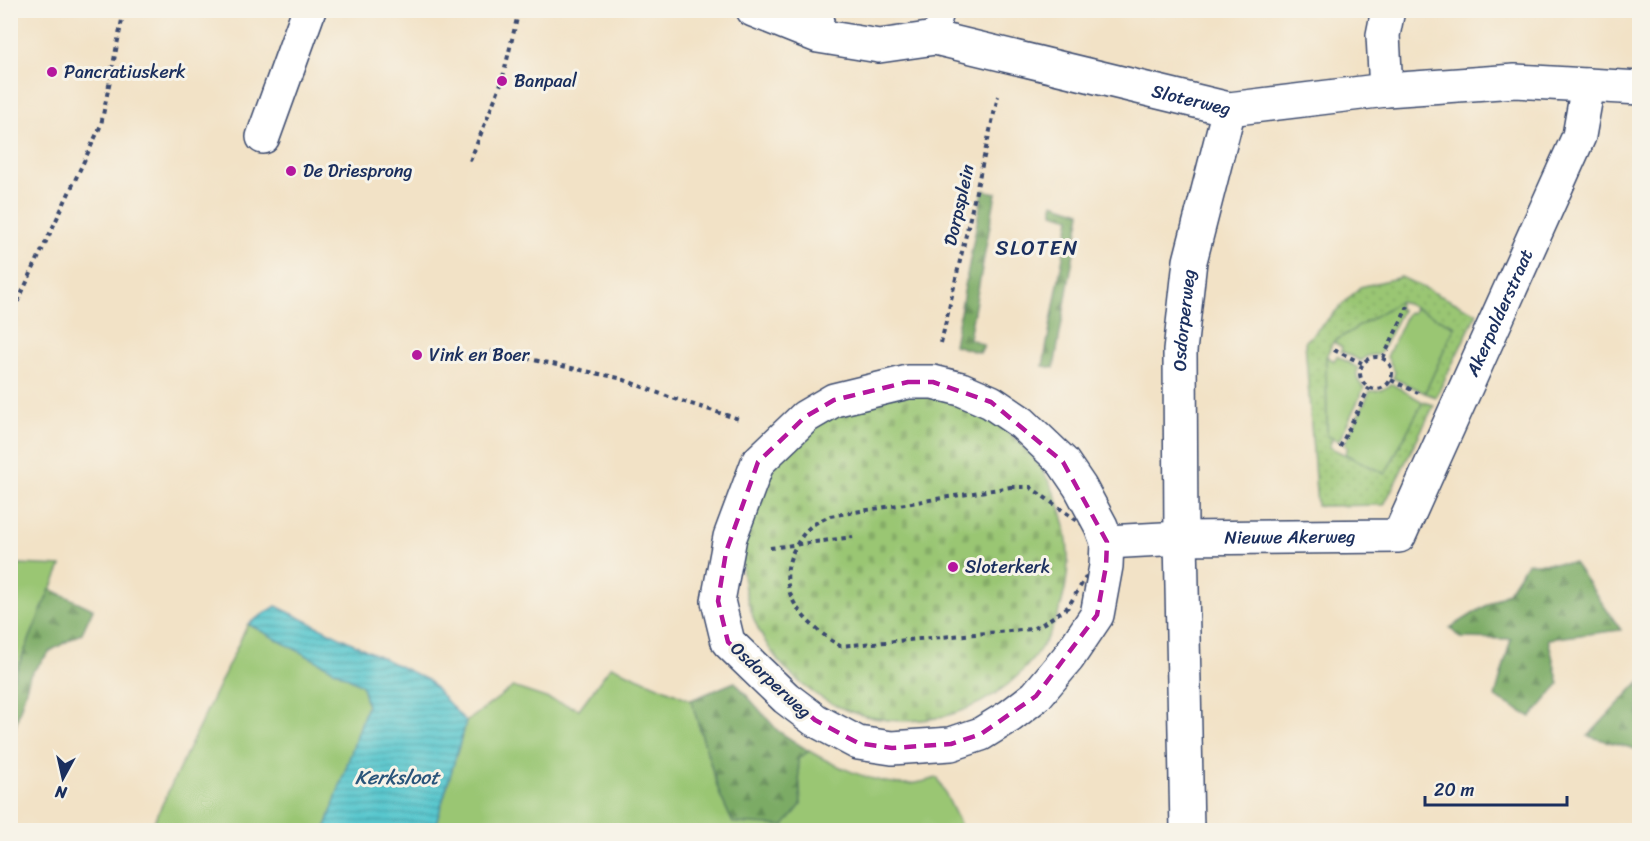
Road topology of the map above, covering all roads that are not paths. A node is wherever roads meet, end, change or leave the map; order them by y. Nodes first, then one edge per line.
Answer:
1 (309, 10) edge
2 (753, 10) edge
3 (1388, 10) edge
4 (821, 23) edge
5 (939, 24) edge
6 (1588, 85) junction
7 (1640, 88) edge
8 (1386, 90) junction
9 (1229, 109) junction
10 (263, 137) dead end
11 (1399, 536) joint
12 (1181, 538) junction
13 (1107, 542) junction
14 (1187, 831) edge

1 - 10 street
2 - 4 street, Sloterweg
3 - 8 street
4 - 5 street, Sloterweg
5 - 9 street, Sloterweg
6 - 7 street, Sloterweg
6 - 8 street, Sloterweg
6 - 11 street, Akerpolderstraat
8 - 9 street, Sloterweg
9 - 12 street, Osdorperweg
11 - 12 street, Nieuwe Akerweg
12 - 13 street
12 - 14 street, Osdorperweg
13 - 13 street, Osdorperweg

